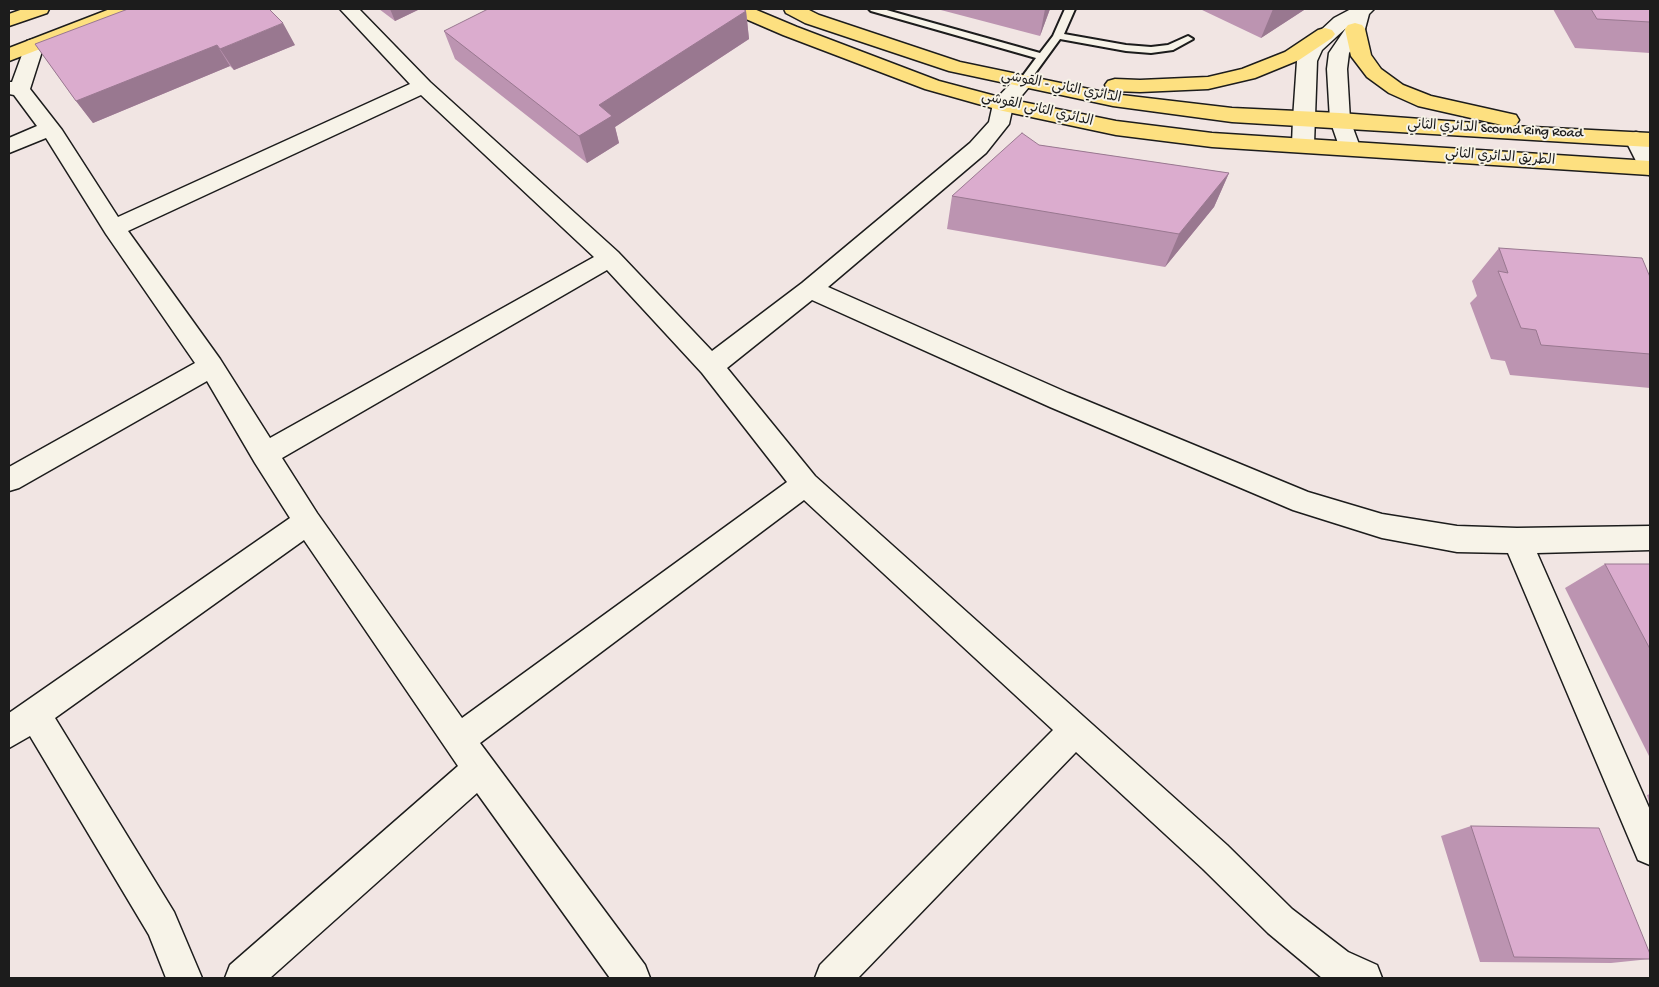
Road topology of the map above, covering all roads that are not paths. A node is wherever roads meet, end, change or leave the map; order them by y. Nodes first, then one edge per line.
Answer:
1 (40, 9) edge
2 (126, 9) edge
3 (349, 9) edge
4 (739, 9) edge
5 (793, 9) edge
6 (874, 9) edge
7 (1070, 9) edge
8 (1360, 17) edge
9 (9, 20) edge
10 (1326, 34) junction
11 (1058, 36) junction
12 (1188, 39) dead end
13 (34, 45) junction
14 (9, 55) edge
15 (1043, 57) junction
16 (1024, 81) junction
17 (424, 86) junction
18 (14, 88) edge
19 (1003, 104) junction
20 (1303, 118) junction
21 (1340, 120) junction
22 (50, 128) junction
23 (1558, 134) junction
24 (1643, 139) edge
25 (1303, 144) junction
26 (9, 146) edge
27 (1349, 147) junction
28 (1650, 168) edge
29 (114, 228) junction
30 (610, 258) junction
31 (810, 289) junction
32 (211, 366) junction
33 (710, 366) junction
34 (264, 456) junction
35 (9, 480) edge
36 (805, 484) junction
37 (307, 522) junction
38 (1650, 538) edge
39 (1517, 541) junction
40 (21, 723) edge
41 (1075, 730) junction
42 (460, 739) junction
43 (479, 769) junction
44 (1650, 848) edge
45 (184, 978) edge
46 (243, 978) edge
47 (632, 978) edge
48 (833, 978) edge
49 (1364, 978) edge

1 - 9 main road
2 - 13 main road
3 - 17 street
4 - 19 main road, الدائري الثاني القوشي
5 - 16 main road, الدائري الثاني - القوشي
6 - 15 lane
7 - 11 lane
8 - 10 street
8 - 21 street
8 - 23 main road
10 - 16 main road
10 - 20 street
11 - 12 lane
11 - 15 lane
13 - 14 main road
13 - 18 street
15 - 16 lane
16 - 19 street
16 - 20 main road, الدائري الثاني - القوشي
17 - 29 street
17 - 30 street
18 - 22 street
19 - 25 main road, الدائري الثاني القوشي
19 - 31 street
20 - 21 main road, الدائري الثاني - القوشي
20 - 25 street
21 - 23 main road, الدائري الثاني Scound Ring Road
21 - 27 street
22 - 26 street
22 - 29 street
23 - 24 main road, الدائري الثاني Scound Ring Road
24 - 28 street
25 - 27 main road, الدائري الثاني القوشي
27 - 28 main road, الطريق الدائري الثاني
29 - 32 street
30 - 33 street
30 - 34 street
31 - 33 street
31 - 39 street
32 - 34 street
32 - 35 street
33 - 36 street
34 - 37 street
36 - 41 street
36 - 42 street
37 - 40 street
37 - 42 street
38 - 39 street
39 - 44 street
40 - 45 street
41 - 48 street
41 - 49 street
42 - 43 street
43 - 46 street
43 - 47 street

